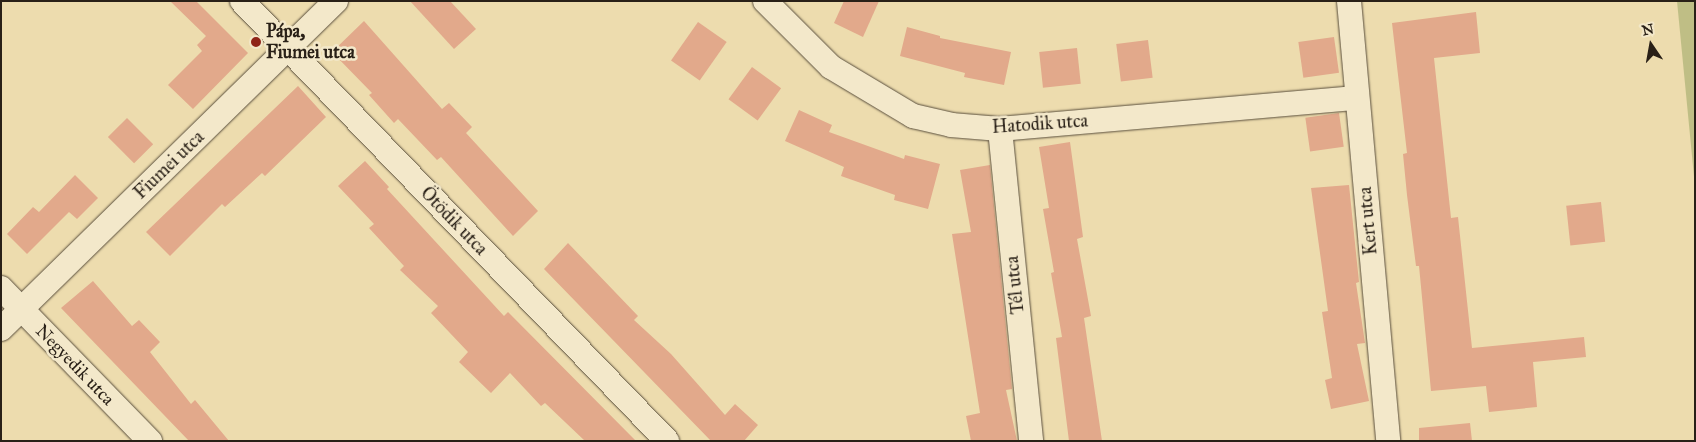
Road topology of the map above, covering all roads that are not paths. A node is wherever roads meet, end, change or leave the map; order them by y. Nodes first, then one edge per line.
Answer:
1 (242, 1) edge
2 (336, 1) edge
3 (765, 1) edge
4 (1349, 1) edge
5 (288, 49) junction
6 (1356, 98) junction
7 (1000, 129) junction
8 (1, 288) edge
9 (22, 310) junction
10 (1, 329) edge
11 (150, 441) edge
12 (667, 441) edge
13 (1031, 441) edge
14 (1388, 441) edge

1 - 5 street, Ötödik utca
2 - 5 street, Fiumei utca
3 - 7 street, Hatodik utca
4 - 6 street, Kert utca
5 - 9 street, Fiumei utca
5 - 12 street, Ötödik utca
6 - 7 street, Hatodik utca
6 - 14 street, Kert utca
7 - 13 street, Tél utca
8 - 9 street, Negyedik utca
9 - 10 street, Fiumei utca
9 - 11 street, Negyedik utca

